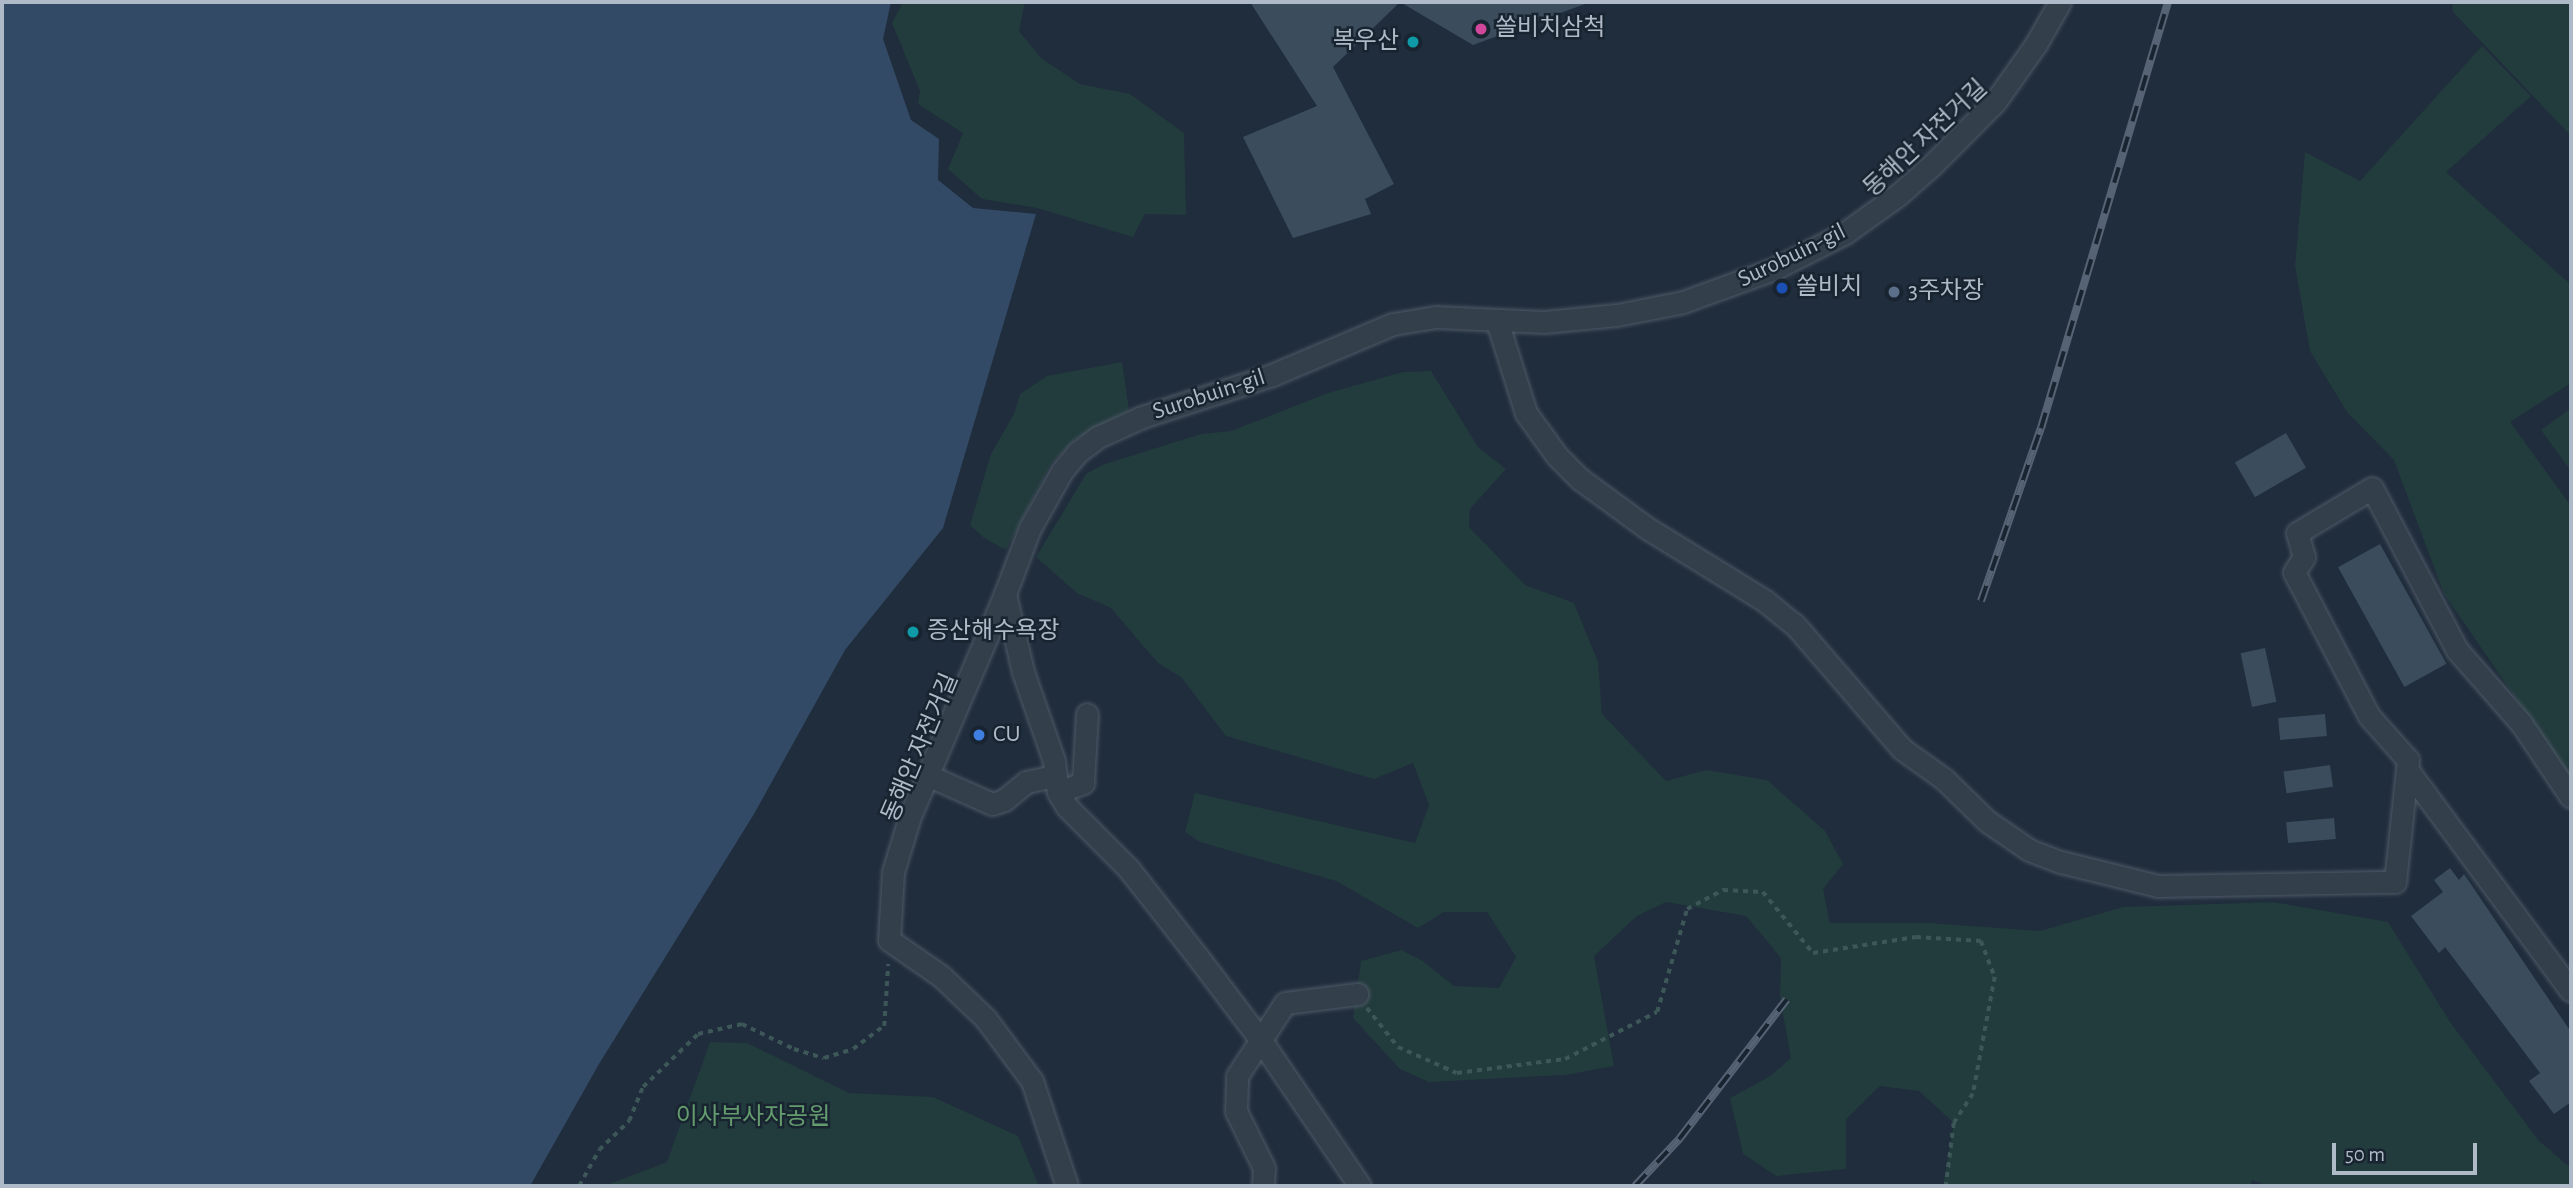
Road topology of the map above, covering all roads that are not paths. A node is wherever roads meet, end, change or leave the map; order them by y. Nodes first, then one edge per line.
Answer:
1 (2060, 2) edge
2 (1497, 321) junction
3 (1005, 594) junction
4 (1087, 715) dead end
5 (2409, 772) junction
6 (927, 775) junction
7 (1057, 784) junction
8 (2571, 797) edge
9 (2571, 991) edge
10 (1357, 994) road end
11 (1262, 1042) junction
12 (1067, 1186) edge
13 (1263, 1186) edge
14 (1360, 1186) edge

1 - 2 street, Surobuin-gil
2 - 3 street, Surobuin-gil
2 - 5 street
3 - 6 street, Surobuin-gil
3 - 7 street
4 - 7 street
5 - 8 street
5 - 9 street
6 - 7 street
6 - 12 street, Surobuin-gil
7 - 11 street
10 - 11 street
11 - 13 street
11 - 14 street

